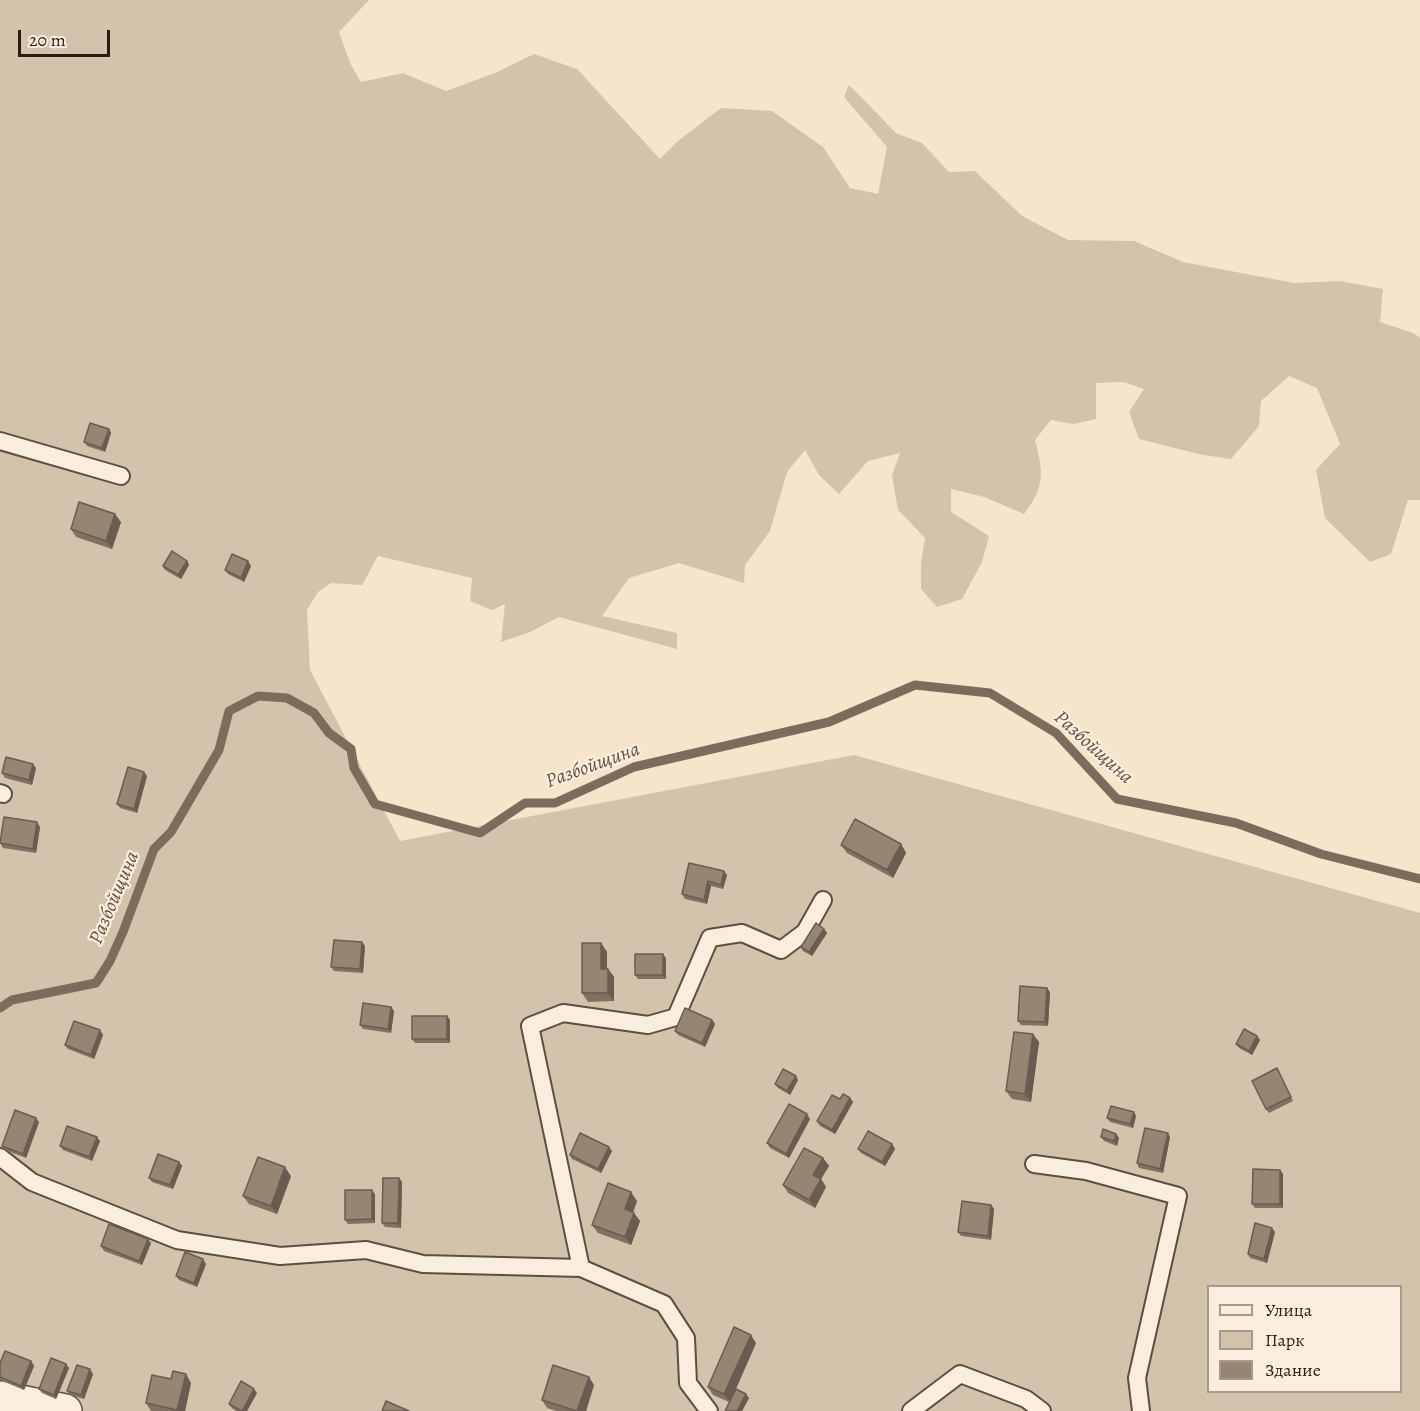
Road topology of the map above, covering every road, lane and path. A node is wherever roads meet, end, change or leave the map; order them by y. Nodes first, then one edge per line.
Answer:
1 (0, 441) edge
2 (121, 476) dead end
3 (823, 900) dead end
4 (0, 1157) edge
5 (1034, 1164) dead end
6 (581, 1268) junction
7 (0, 1398) edge
8 (65, 1411) edge
9 (709, 1411) edge
10 (911, 1411) edge
11 (1042, 1411) edge
12 (1141, 1411) edge

1 - 2 lane
3 - 6 lane
4 - 6 lane
5 - 12 lane
6 - 9 lane
7 - 8 street
10 - 11 lane

